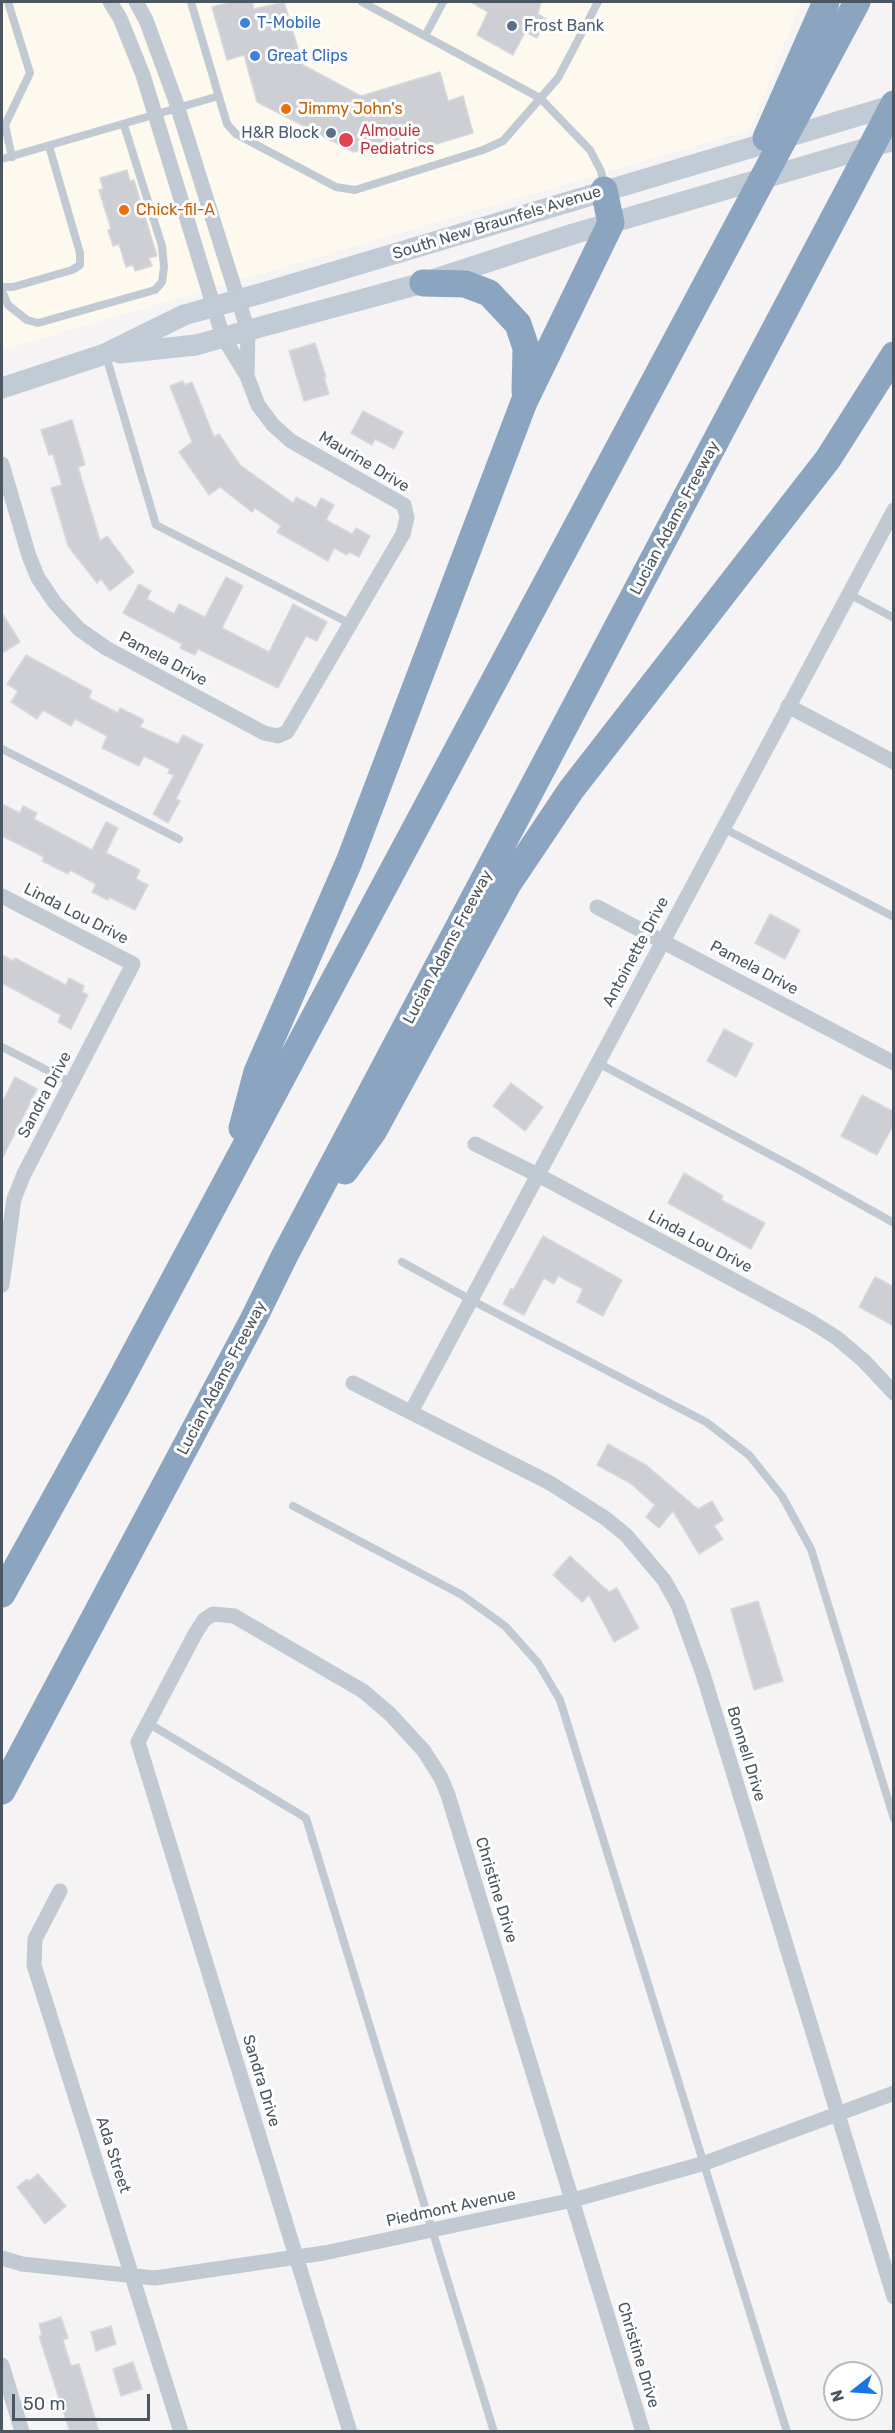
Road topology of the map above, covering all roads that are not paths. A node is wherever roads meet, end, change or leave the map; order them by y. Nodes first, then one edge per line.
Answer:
1 (8, 2) edge
2 (110, 2) edge
3 (135, 2) edge
4 (191, 2) edge
5 (363, 2) edge
6 (443, 2) edge
7 (598, 2) edge
8 (826, 2) edge
9 (857, 2) edge
10 (425, 36) junction
11 (219, 96) junction
12 (540, 98) junction
13 (894, 104) edge
14 (178, 110) junction
15 (156, 116) junction
16 (124, 125) junction
17 (894, 140) edge
18 (49, 146) junction
19 (12, 157) junction
20 (2, 159) edge
21 (604, 190) junction
22 (611, 223) junction
23 (423, 283) junction
24 (2, 286) edge
25 (2, 291) edge
26 (238, 300) junction
27 (215, 306) junction
28 (248, 331) junction
29 (680, 332) junction
30 (224, 337) junction
31 (105, 354) junction
32 (894, 355) edge
33 (247, 376) junction
34 (2, 388) edge
35 (524, 402) junction
36 (2, 464) edge
37 (894, 510) edge
38 (849, 594) junction
39 (894, 618) edge
40 (351, 624) junction
41 (788, 706) junction
42 (2, 749) edge
43 (894, 762) edge
44 (723, 828) junction
45 (179, 839) dead end
46 (2, 896) edge
47 (597, 907) dead end
48 (894, 917) edge
49 (663, 940) junction
50 (134, 964) joint
51 (2, 1047) edge
52 (598, 1063) junction
53 (894, 1063) edge
54 (72, 1083) junction
55 (475, 1144) dead end
56 (229, 1175) junction
57 (538, 1175) junction
58 (8, 1198) edge
59 (894, 1223) edge
60 (285, 1255) junction
61 (402, 1262) dead end
62 (2, 1286) edge
63 (471, 1300) junction
64 (353, 1383) dead end
65 (894, 1393) edge
66 (411, 1412) junction
67 (293, 1506) dead end
68 (2, 1594) edge
69 (148, 1723) junction
70 (138, 1742) joint
71 (2, 1791) edge
72 (894, 1819) edge
73 (60, 1891) dead end
74 (894, 2093) edge
75 (838, 2114) junction
76 (705, 2163) junction
77 (573, 2200) junction
78 (433, 2230) junction
79 (297, 2257) junction
80 (2, 2258) edge
81 (133, 2276) junction
82 (894, 2298) edge
83 (2, 2365) edge
84 (22, 2432) edge
85 (182, 2432) edge
86 (350, 2432) edge
87 (494, 2432) edge
88 (643, 2432) edge
89 (787, 2432) edge

1 - 19 lane
2 - 15 street, Maurine Drive
3 - 14 street, Maurine Drive
4 - 11 lane
5 - 10 lane
6 - 10 lane
7 - 12 lane
8 - 29 highway
9 - 29 highway
10 - 12 lane
11 - 12 lane
11 - 14 lane
12 - 21 lane
13 - 21 main road, South New Braunfels Avenue
13 - 60 highway, Lucian Adams Freeway
14 - 15 lane
14 - 26 street, Maurine Drive
15 - 16 lane
15 - 27 street, Maurine Drive
16 - 18 lane
16 - 25 lane
17 - 22 main road, South New Braunfels Avenue
18 - 19 lane
18 - 24 lane
19 - 20 lane
21 - 22 highway
21 - 26 main road, South New Braunfels Avenue
22 - 23 main road, South New Braunfels Avenue
22 - 35 highway
23 - 28 main road, South New Braunfels Avenue
23 - 35 highway
26 - 27 main road, South New Braunfels Avenue
26 - 28 street, Maurine Drive
27 - 30 street, Maurine Drive
27 - 31 main road, South New Braunfels Avenue
28 - 30 main road, South New Braunfels Avenue
28 - 33 street, Maurine Drive
29 - 56 highway
30 - 31 main road, South New Braunfels Avenue
30 - 33 street, Maurine Drive
31 - 34 main road, South New Braunfels Avenue
31 - 40 lane
32 - 60 highway
33 - 40 street, Maurine Drive
35 - 56 highway
36 - 40 street, Pamela Drive
37 - 38 street, Antoinette Drive
38 - 39 lane
38 - 41 street, Antoinette Drive
41 - 43 street
41 - 44 street, Antoinette Drive
42 - 45 lane
44 - 48 lane
44 - 49 street, Antoinette Drive
46 - 50 street, Linda Lou Drive
47 - 49 street, Pamela Drive
49 - 52 street, Antoinette Drive
49 - 53 street, Pamela Drive
50 - 54 street, Sandra Drive
51 - 54 lane
52 - 57 street, Antoinette Drive
52 - 59 lane
54 - 58 street, Sandra Drive
55 - 57 street, Linda Lou Drive
56 - 68 highway
57 - 63 street, Antoinette Drive
57 - 65 street, Linda Lou Drive
58 - 62 street, Sandra Drive
60 - 71 highway, Lucian Adams Freeway
61 - 63 lane
63 - 66 street, Antoinette Drive
63 - 72 lane
64 - 66 street, Bonnell Drive
66 - 75 street, Bonnell Drive
67 - 76 lane
69 - 70 street, Christine Drive
69 - 77 street, Christine Drive
69 - 78 lane
70 - 79 street, Sandra Drive
73 - 81 street, Ada Street
74 - 75 street, Piedmont Avenue
75 - 76 street, Piedmont Avenue
75 - 82 street, Bonnell Drive
76 - 77 street, Piedmont Avenue
76 - 89 lane
77 - 78 street, Piedmont Avenue
77 - 88 street, Christine Drive
78 - 79 street, Piedmont Avenue
78 - 87 lane
79 - 81 street, Piedmont Avenue
79 - 86 street, Sandra Drive
80 - 81 street, Piedmont Avenue
81 - 85 street, Ada Street
83 - 84 street

